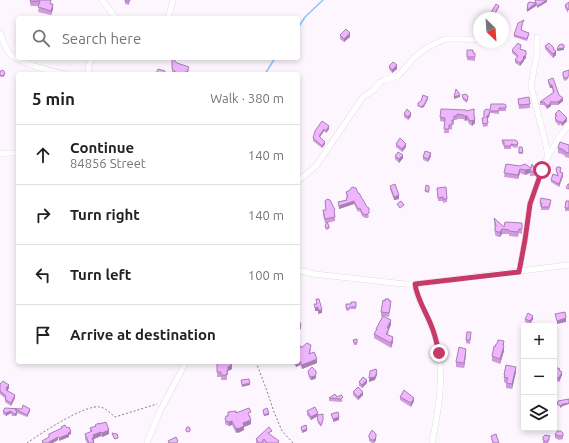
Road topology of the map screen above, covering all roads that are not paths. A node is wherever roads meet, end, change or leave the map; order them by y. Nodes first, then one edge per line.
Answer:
1 (102, 0) edge
2 (173, 0) edge
3 (114, 16) edge
4 (169, 16) edge
5 (0, 33) edge
6 (537, 37) dead end
7 (473, 40) edge
8 (0, 48) edge
9 (8, 52) junction
10 (16, 58) edge
11 (20, 60) edge
12 (92, 60) edge
13 (58, 72) edge
14 (88, 72) edge
15 (569, 125) edge
16 (16, 153) edge
17 (0, 154) edge
18 (548, 156) junction
19 (300, 179) edge
20 (569, 265) edge
21 (300, 270) edge
22 (519, 272) junction
23 (415, 284) junction
24 (185, 364) edge
25 (146, 443) edge
26 (432, 443) edge

1 - 3 street
2 - 4 street
5 - 9 street
6 - 18 street
7 - 19 street
8 - 9 street
9 - 10 street
11 - 13 street
12 - 14 street
15 - 18 street
16 - 17 street
18 - 22 street
20 - 22 street
21 - 23 street
22 - 23 street
23 - 26 street
24 - 25 street

